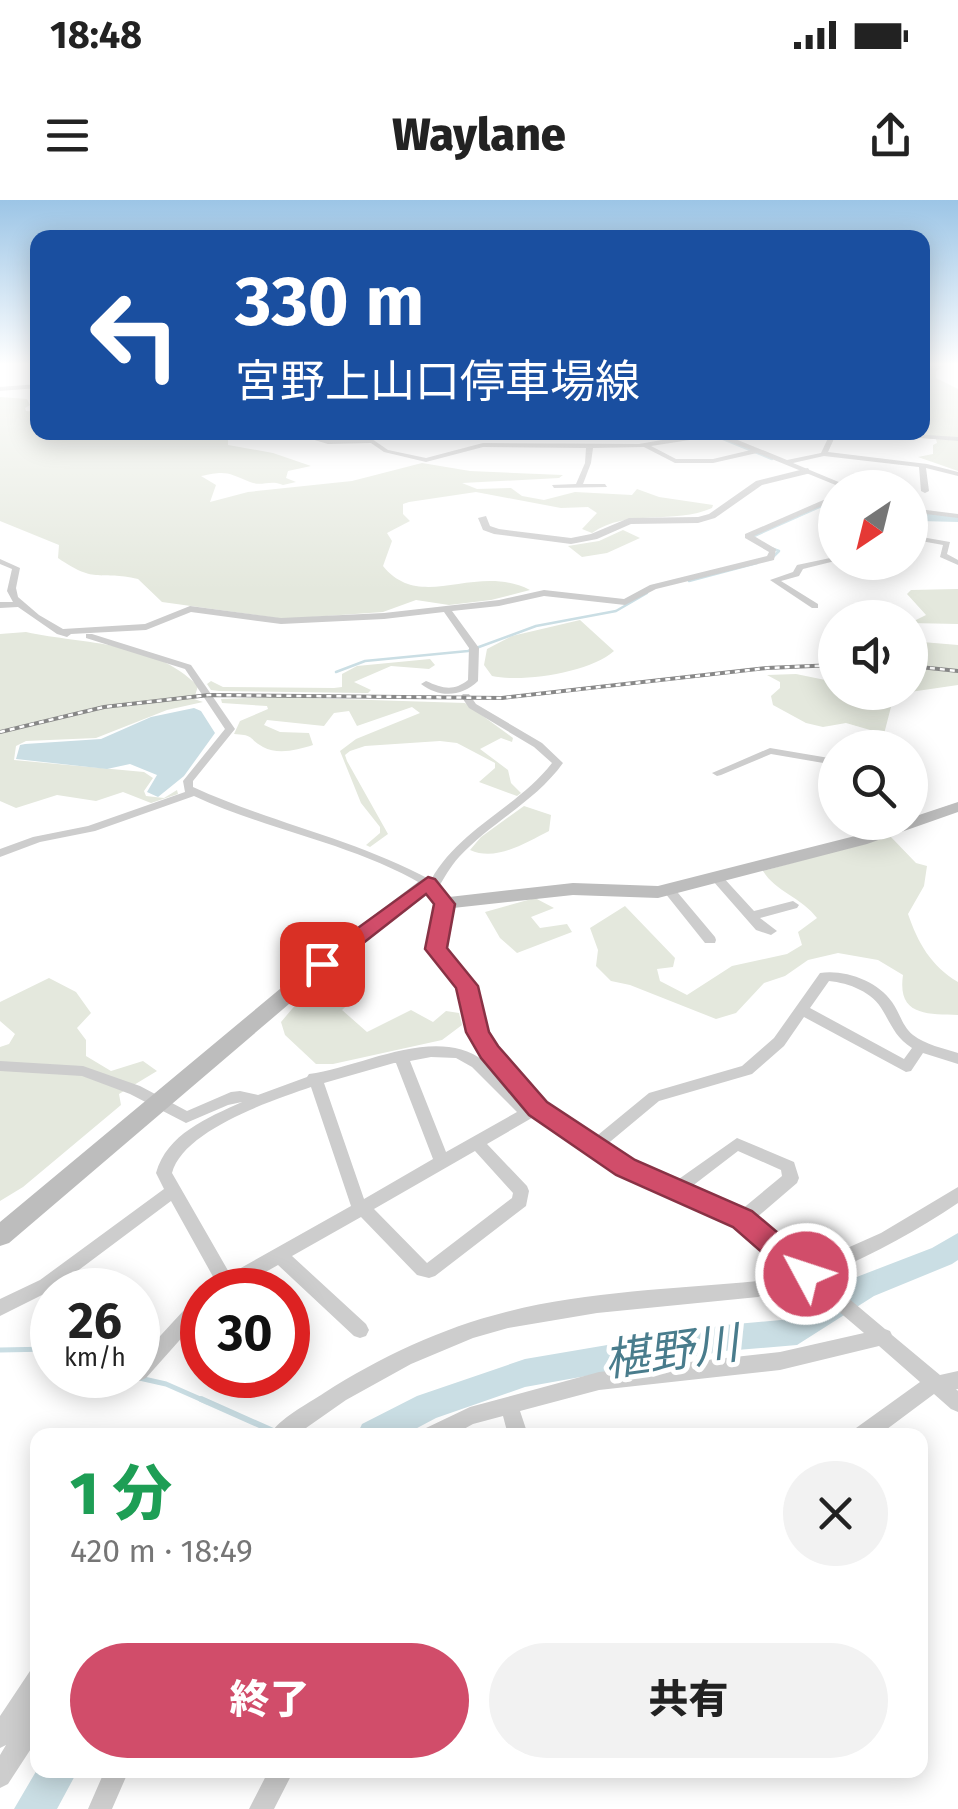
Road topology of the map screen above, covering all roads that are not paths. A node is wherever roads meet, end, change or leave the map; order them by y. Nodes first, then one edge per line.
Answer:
1 (325, 441) edge
2 (368, 441) edge
3 (372, 441) edge
4 (671, 441) edge
5 (733, 441) edge
6 (830, 441) edge
7 (590, 445) junction
8 (646, 446) junction
9 (757, 451) junction
10 (909, 452) dead end
11 (824, 454) junction
12 (787, 462) junction
13 (924, 466) junction
14 (924, 470) edge
15 (808, 471) junction
16 (818, 475) edge
17 (958, 478) edge
18 (579, 484) junction
19 (554, 486) dead end
20 (605, 486) dead end
21 (818, 504) edge
22 (928, 511) edge
23 (958, 516) edge
24 (484, 518) dead end
25 (928, 540) edge
26 (0, 561) edge
27 (958, 563) edge
28 (818, 564) edge
29 (20, 604) junction
30 (0, 605) edge
31 (815, 606) dead end
32 (446, 608) junction
33 (60, 632) junction
34 (426, 684) dead end
35 (466, 692) junction
36 (818, 759) edge
37 (716, 773) dead end
38 (194, 792) junction
39 (958, 807) edge
40 (928, 816) edge
41 (846, 840) edge
42 (0, 853) edge
43 (717, 878) junction
44 (669, 890) junction
45 (435, 891) junction
46 (794, 905) dead end
47 (752, 916) junction
48 (771, 931) dead end
49 (710, 940) dead end
50 (803, 1010) junction
51 (920, 1048) junction
52 (401, 1057) junction
53 (958, 1059) edge
54 (0, 1066) edge
55 (314, 1078) junction
56 (259, 1102) junction
57 (157, 1103) junction
58 (532, 1110) junction
59 (476, 1142) junction
60 (592, 1148) junction
61 (442, 1161) junction
62 (678, 1188) junction
63 (172, 1192) junction
64 (958, 1194) edge
65 (360, 1207) junction
66 (743, 1219) junction
67 (0, 1236) edge
68 (279, 1255) junction
69 (212, 1268) edge
70 (256, 1268) edge
71 (809, 1276) junction
72 (0, 1308) edge
73 (180, 1326) edge
74 (360, 1330) dead end
75 (879, 1333) junction
76 (160, 1349) edge
77 (949, 1383) edge
78 (958, 1402) edge
79 (508, 1405) junction
80 (290, 1428) edge
81 (447, 1428) edge
82 (516, 1428) edge
83 (872, 1428) edge
84 (30, 1691) edge
85 (30, 1729) edge
86 (0, 1736) edge
87 (0, 1776) edge
88 (114, 1778) edge
89 (278, 1778) edge
90 (100, 1809) edge
91 (261, 1809) edge

1 - 2 street
3 - 7 street
4 - 8 street
5 - 9 street
6 - 11 street
7 - 8 street
7 - 18 street
8 - 9 street
9 - 12 street
10 - 13 street
11 - 12 street
11 - 13 street
12 - 15 street
13 - 14 street
13 - 17 street
15 - 16 street
15 - 24 street
18 - 19 street
18 - 20 street
21 - 32 street
22 - 23 street
25 - 27 street
26 - 29 street
28 - 31 street
29 - 30 street
29 - 33 street
32 - 33 street
32 - 35 street
33 - 38 street
34 - 35 street
35 - 45 street
36 - 37 street
38 - 42 street
38 - 45 street
39 - 40 main road
41 - 43 main road
43 - 44 main road
43 - 47 street
44 - 45 main road
44 - 49 street
45 - 57 main road
45 - 58 street
46 - 47 street
47 - 48 street
50 - 51 street
50 - 51 street
50 - 60 street
51 - 53 street
52 - 55 street
52 - 58 street
52 - 61 street
54 - 57 street
55 - 56 street
55 - 65 street
56 - 57 street
56 - 63 street
57 - 67 main road
58 - 59 street
58 - 60 street
59 - 61 street
59 - 65 street
60 - 62 street
61 - 65 street
62 - 66 street
62 - 66 street
63 - 69 street
63 - 72 street
64 - 71 street
65 - 68 street
66 - 71 street
68 - 70 street
68 - 74 street
71 - 75 street
71 - 80 street
73 - 76 street
75 - 77 street
75 - 79 street
77 - 78 street
77 - 83 street
79 - 81 street
79 - 82 street
84 - 86 street
85 - 87 street
88 - 90 street
89 - 91 street

